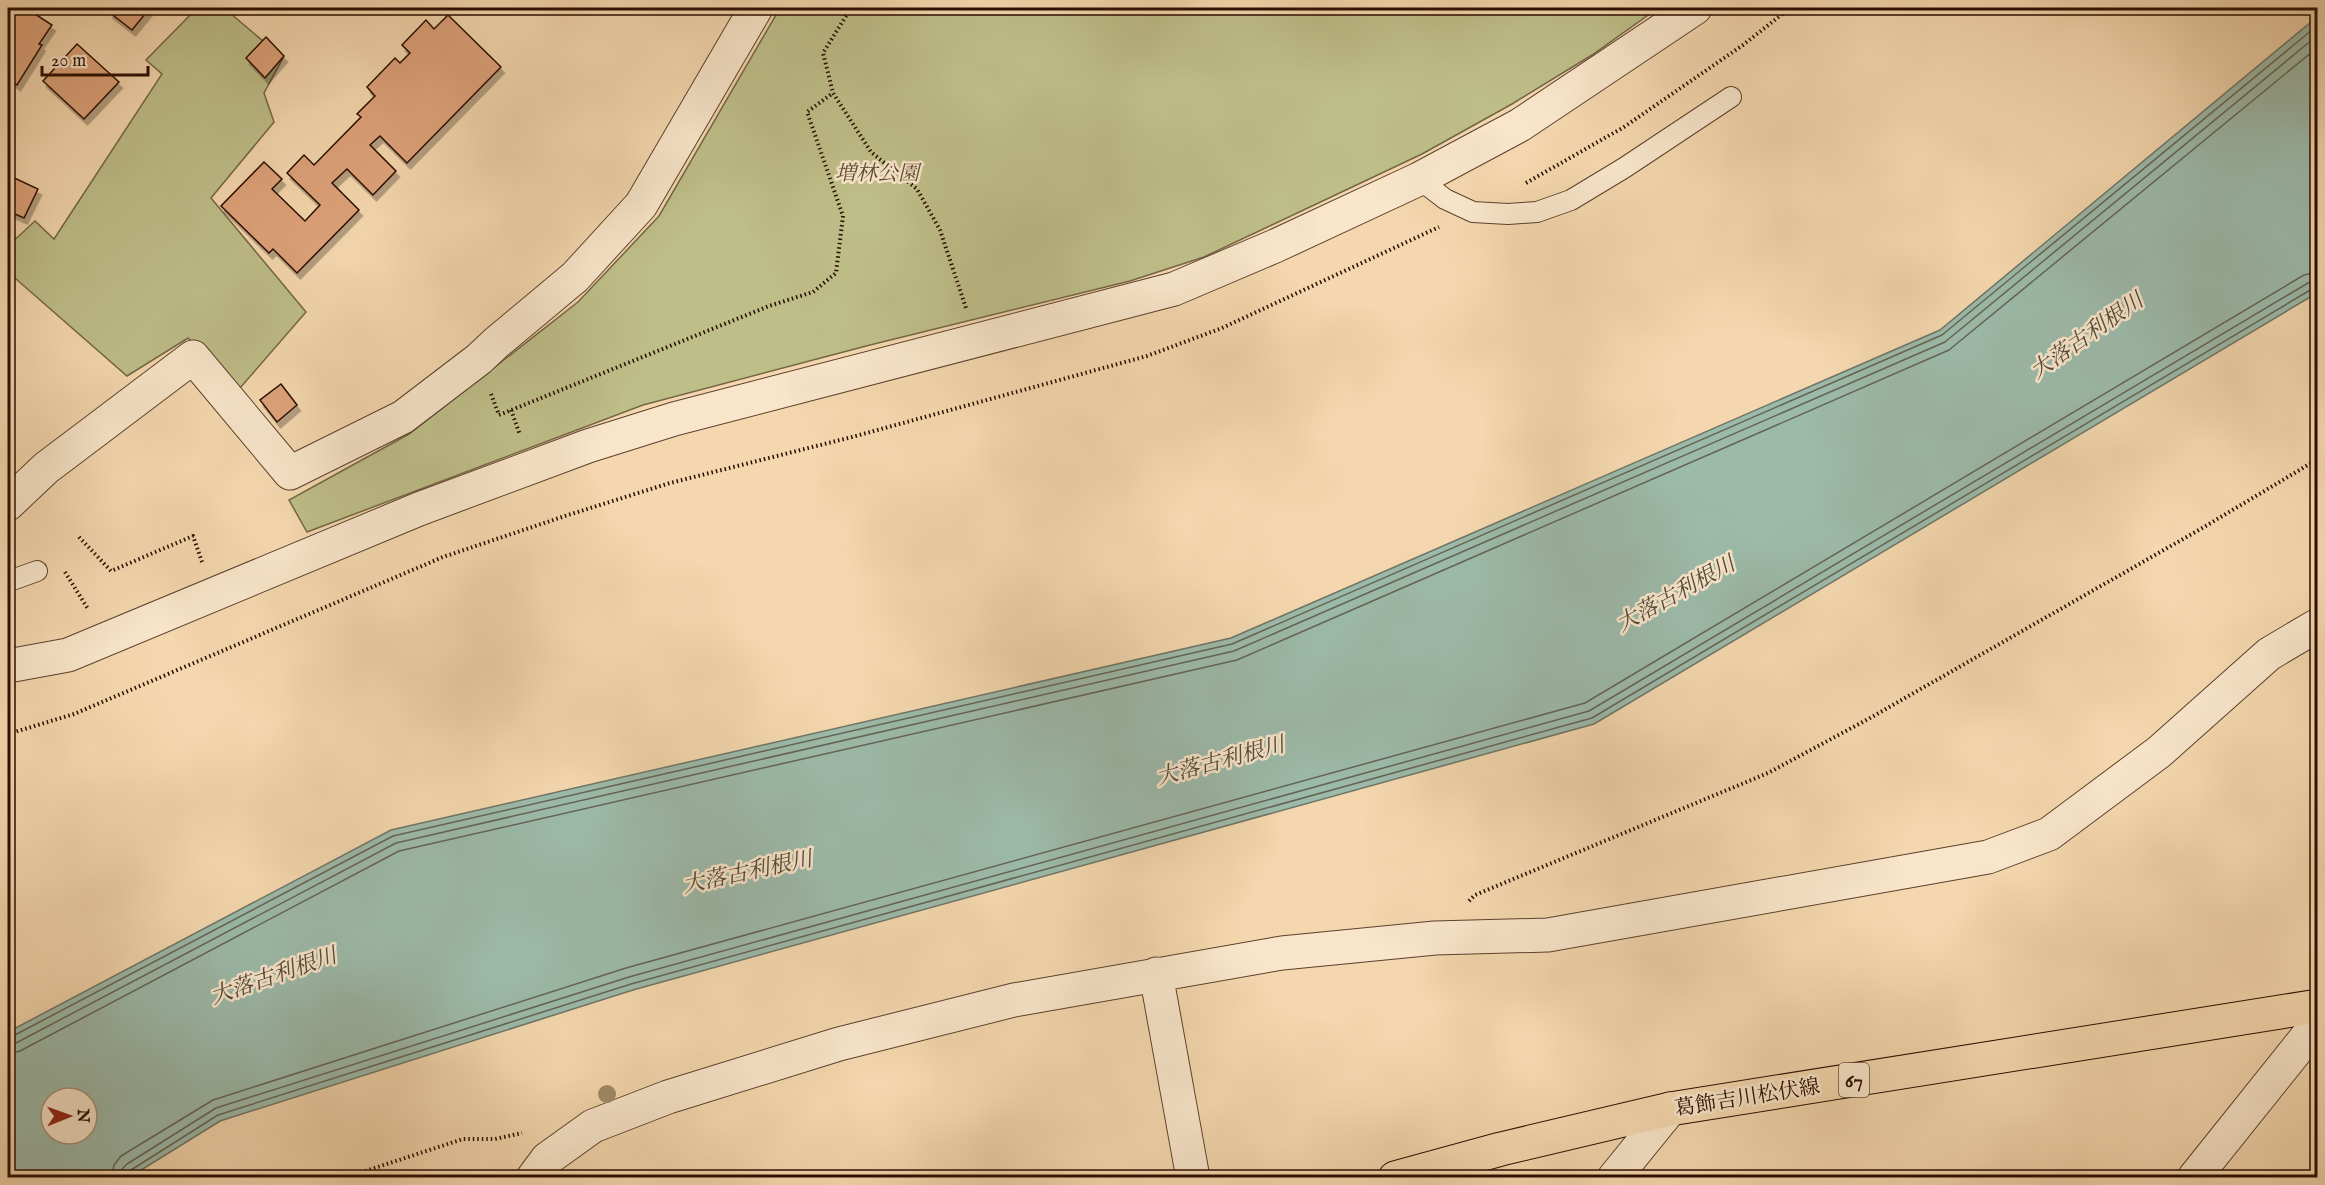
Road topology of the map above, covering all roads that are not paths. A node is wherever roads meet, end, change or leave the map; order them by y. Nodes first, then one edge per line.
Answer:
1 (756, 8) edge
2 (1695, 8) edge
3 (1731, 97) dead end
4 (1419, 179) junction
5 (8, 504) edge
6 (37, 571) dead end
7 (8, 577) edge
8 (2318, 625) edge
9 (8, 666) edge
10 (1156, 974) junction
11 (2318, 1006) edge
12 (2318, 1023) edge
13 (1670, 1109) junction
14 (533, 1178) edge
15 (1193, 1178) edge
16 (1395, 1178) edge
17 (1614, 1178) edge
18 (2194, 1178) edge

1 - 5 street
2 - 4 street
3 - 4 lane
4 - 9 street
6 - 7 lane
8 - 10 street
10 - 14 street
10 - 15 street
11 - 13 main road, 葛飾吉川松伏線 / 67
12 - 18 street
13 - 16 main road, 葛飾吉川松伏線 / 67
13 - 17 street

